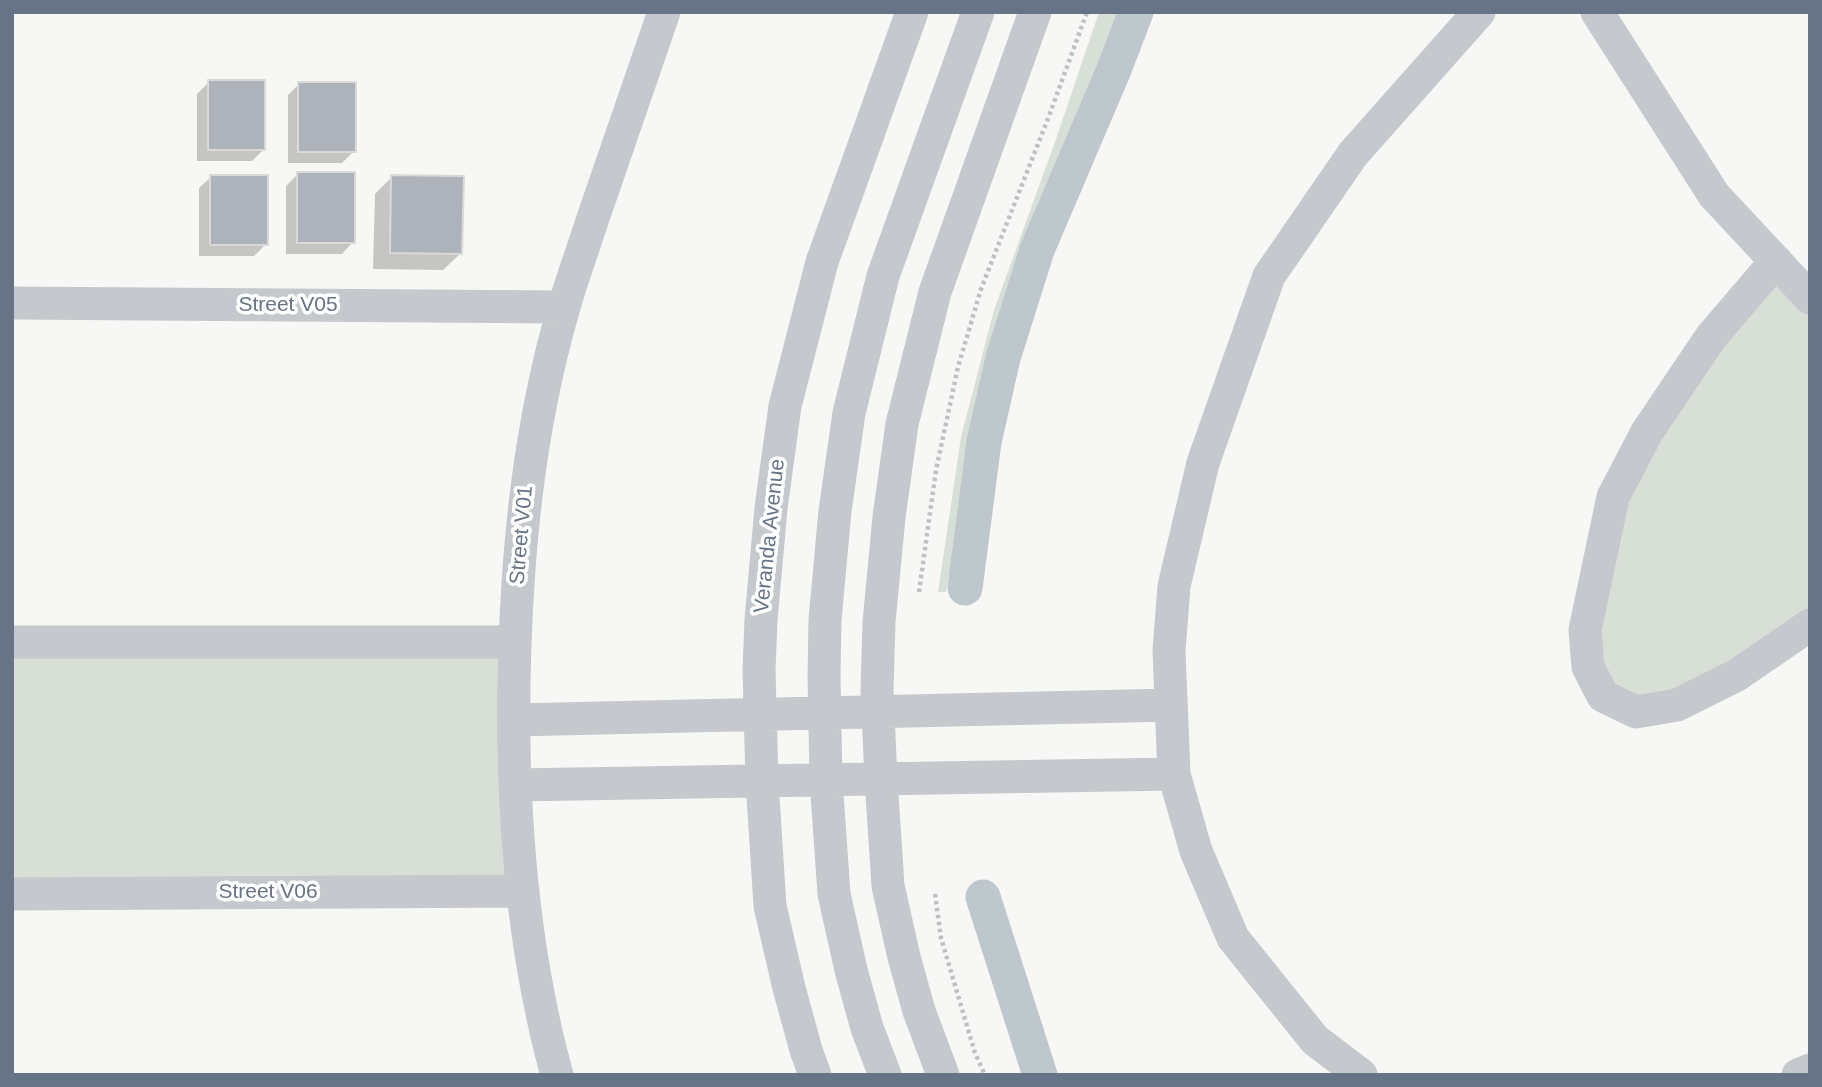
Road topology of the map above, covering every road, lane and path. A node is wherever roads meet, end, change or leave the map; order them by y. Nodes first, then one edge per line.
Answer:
1 (664, 12) edge
2 (912, 12) edge
3 (978, 12) edge
4 (1035, 12) edge
5 (1087, 12) edge
6 (1479, 12) edge
7 (1597, 12) edge
8 (1776, 261) junction
9 (1810, 298) edge
10 (12, 303) edge
11 (564, 307) junction
12 (919, 592) dead end
13 (1810, 625) edge
14 (12, 642) edge
15 (514, 642) junction
16 (1171, 705) junction
17 (878, 712) junction
18 (825, 713) junction
19 (761, 714) junction
20 (514, 720) junction
21 (1174, 774) junction
22 (881, 779) junction
23 (826, 780) junction
24 (762, 781) junction
25 (515, 785) junction
26 (523, 891) junction
27 (12, 894) edge
28 (935, 894) dead end
29 (1810, 1070) edge
30 (557, 1075) edge
31 (815, 1075) edge
32 (885, 1075) edge
33 (943, 1075) edge
34 (985, 1075) edge
35 (1361, 1075) edge
36 (1798, 1075) edge

1 - 11 street, Street V01
2 - 19 street, Veranda Avenue
3 - 18 street
4 - 17 street
5 - 12 path
6 - 16 street
7 - 8 street
8 - 9 street
8 - 13 street
10 - 11 street, Street V05
11 - 15 street, Street V01
14 - 15 street
15 - 20 street, Street V01
16 - 17 street
16 - 21 street
17 - 18 street
17 - 22 street
18 - 19 street
18 - 23 street
19 - 20 street
19 - 24 street, Veranda Avenue
20 - 25 street, Street V01
21 - 22 street
21 - 35 street
22 - 23 street
22 - 33 street
23 - 24 street
23 - 32 street
24 - 25 street
24 - 31 street, Veranda Avenue
25 - 26 street, Street V01
26 - 27 street, Street V06
26 - 30 street, Street V01
28 - 34 path
29 - 36 street

